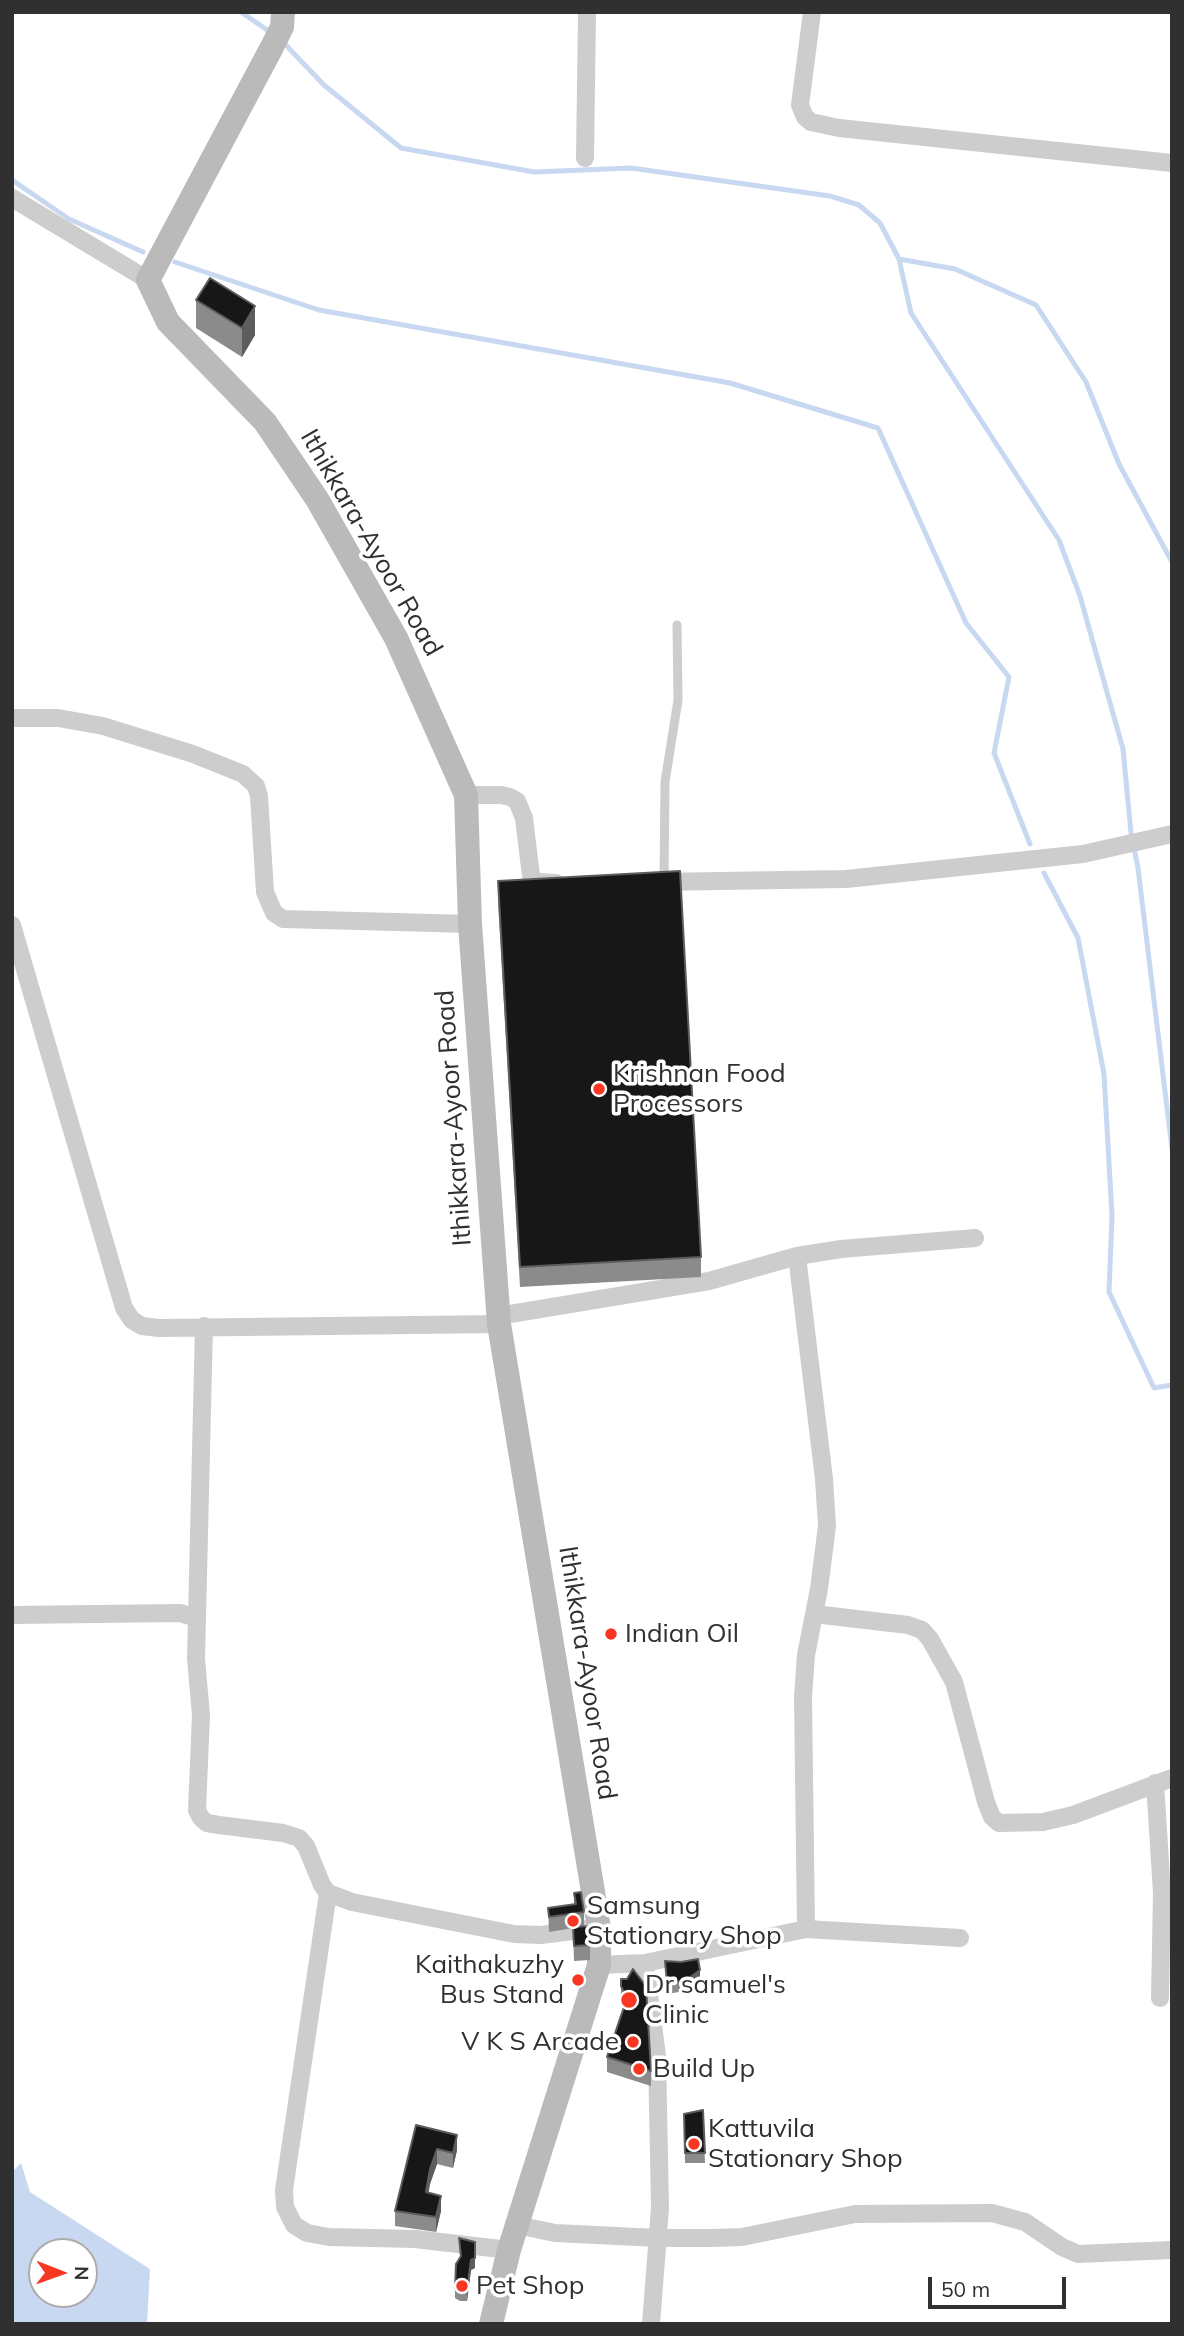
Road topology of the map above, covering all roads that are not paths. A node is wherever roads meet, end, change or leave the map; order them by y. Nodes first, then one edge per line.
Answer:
1 (587, 12) edge
2 (812, 12) edge
3 (279, 29) edge
4 (585, 158) dead end
5 (1172, 163) edge
6 (12, 198) edge
7 (148, 280) junction
8 (677, 625) dead end
9 (12, 718) edge
10 (466, 795) junction
11 (1172, 834) edge
12 (638, 882) edge
13 (664, 882) junction
14 (573, 883) edge
15 (470, 924) junction
16 (12, 925) edge
17 (975, 1238) dead end
18 (797, 1256) junction
19 (498, 1320) junction
20 (204, 1326) junction
21 (12, 1615) edge
22 (814, 1615) junction
23 (197, 1618) junction
24 (1164, 1781) edge
25 (328, 1893) junction
26 (599, 1928) junction
27 (806, 1930) junction
28 (960, 1938) dead end
29 (645, 1963) junction
30 (599, 1965) junction
31 (1160, 1998) dead end
32 (517, 2225) junction
33 (658, 2238) junction
34 (509, 2250) junction
35 (1172, 2250) edge
36 (491, 2324) edge
37 (651, 2324) edge

1 - 4 street
2 - 5 street
3 - 7 main road
6 - 7 street
7 - 10 main road, Ithikkara-Ayoor Road
8 - 13 lane
9 - 15 street
10 - 14 street
10 - 15 main road, Ithikkara-Ayoor Road
11 - 13 street
12 - 13 street
15 - 19 main road, Ithikkara-Ayoor Road
16 - 20 street
17 - 18 street
18 - 19 street
18 - 22 street
19 - 20 street
19 - 26 main road, Ithikkara-Ayoor Road
20 - 23 street
21 - 23 street
22 - 24 street
22 - 27 street
23 - 25 street
24 - 31 street
25 - 26 street
25 - 34 street
26 - 30 main road, Ithikkara-Ayoor Road
27 - 28 street
27 - 29 street
29 - 30 street
29 - 33 street
30 - 32 main road, Ithikkara-Ayoor Road
32 - 33 street
32 - 34 main road, Ithikkara-Ayoor Road
33 - 35 street
33 - 37 street
34 - 36 main road, Ithikkara-Ayoor Road

